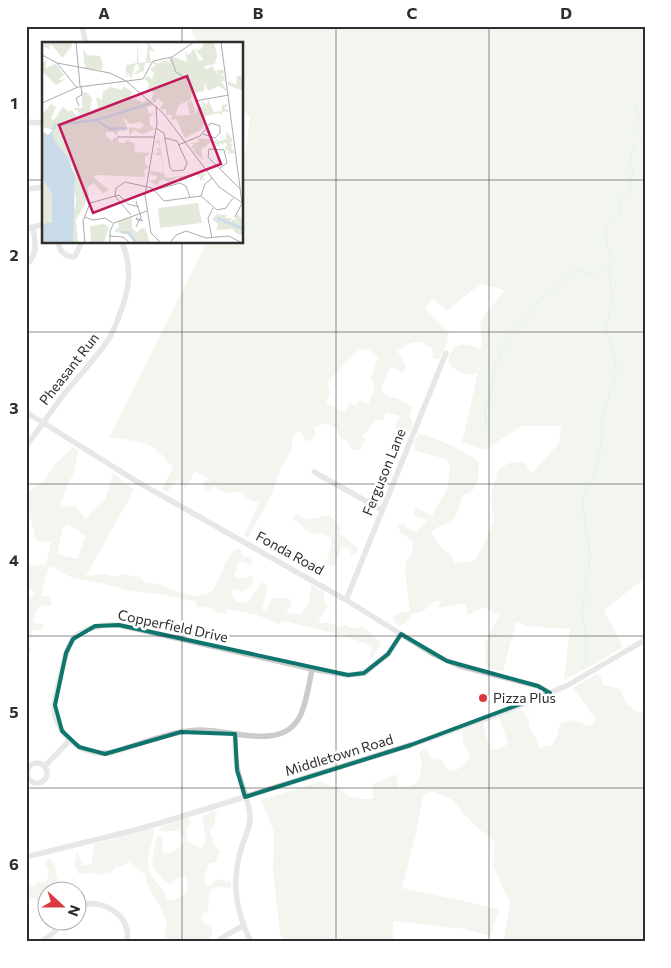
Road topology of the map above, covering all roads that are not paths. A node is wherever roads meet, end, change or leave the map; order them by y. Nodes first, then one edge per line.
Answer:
1 (82, 26) edge
2 (86, 42) edge
3 (26, 122) edge
4 (42, 123) edge
5 (42, 188) edge
6 (26, 189) edge
7 (42, 225) edge
8 (29, 228) edge
9 (59, 244) edge
10 (81, 244) edge
11 (123, 244) edge
12 (26, 265) edge
13 (446, 353) dead end
14 (26, 412) edge
15 (43, 423) junction
16 (26, 446) edge
17 (314, 472) dead end
18 (382, 510) junction
19 (346, 600) junction
20 (401, 634) junction
21 (645, 640) edge
22 (312, 669) junction
23 (550, 693) junction
24 (235, 734) junction
25 (70, 740) junction
26 (45, 766) dead end
27 (246, 797) junction
28 (26, 857) edge
29 (88, 904) edge
30 (243, 926) junction
31 (56, 930) edge
32 (40, 942) edge
33 (127, 942) edge
34 (216, 942) edge
35 (251, 942) edge

1 - 2 street
3 - 4 street
5 - 6 street
7 - 8 street
8 - 12 street
9 - 10 street
11 - 15 street, Pheasant Run
13 - 18 street, Ferguson Lane
14 - 15 street, Fonda Road
15 - 16 street, Pheasant Run
15 - 19 street, Fonda Road
17 - 18 street
18 - 19 street, Ferguson Lane
19 - 20 street, Fonda Road
20 - 22 street, Copperfield Drive
20 - 23 street, Fonda Road
21 - 23 street, Middletown Road
22 - 24 street, Copperfield Drive
22 - 25 street, Copperfield Drive
23 - 27 street, Middletown Road
24 - 25 street, Copperfield Drive
24 - 27 street
25 - 26 street
27 - 28 street, Middletown Road
27 - 30 street
29 - 33 street
30 - 34 street
30 - 35 street
31 - 32 street

